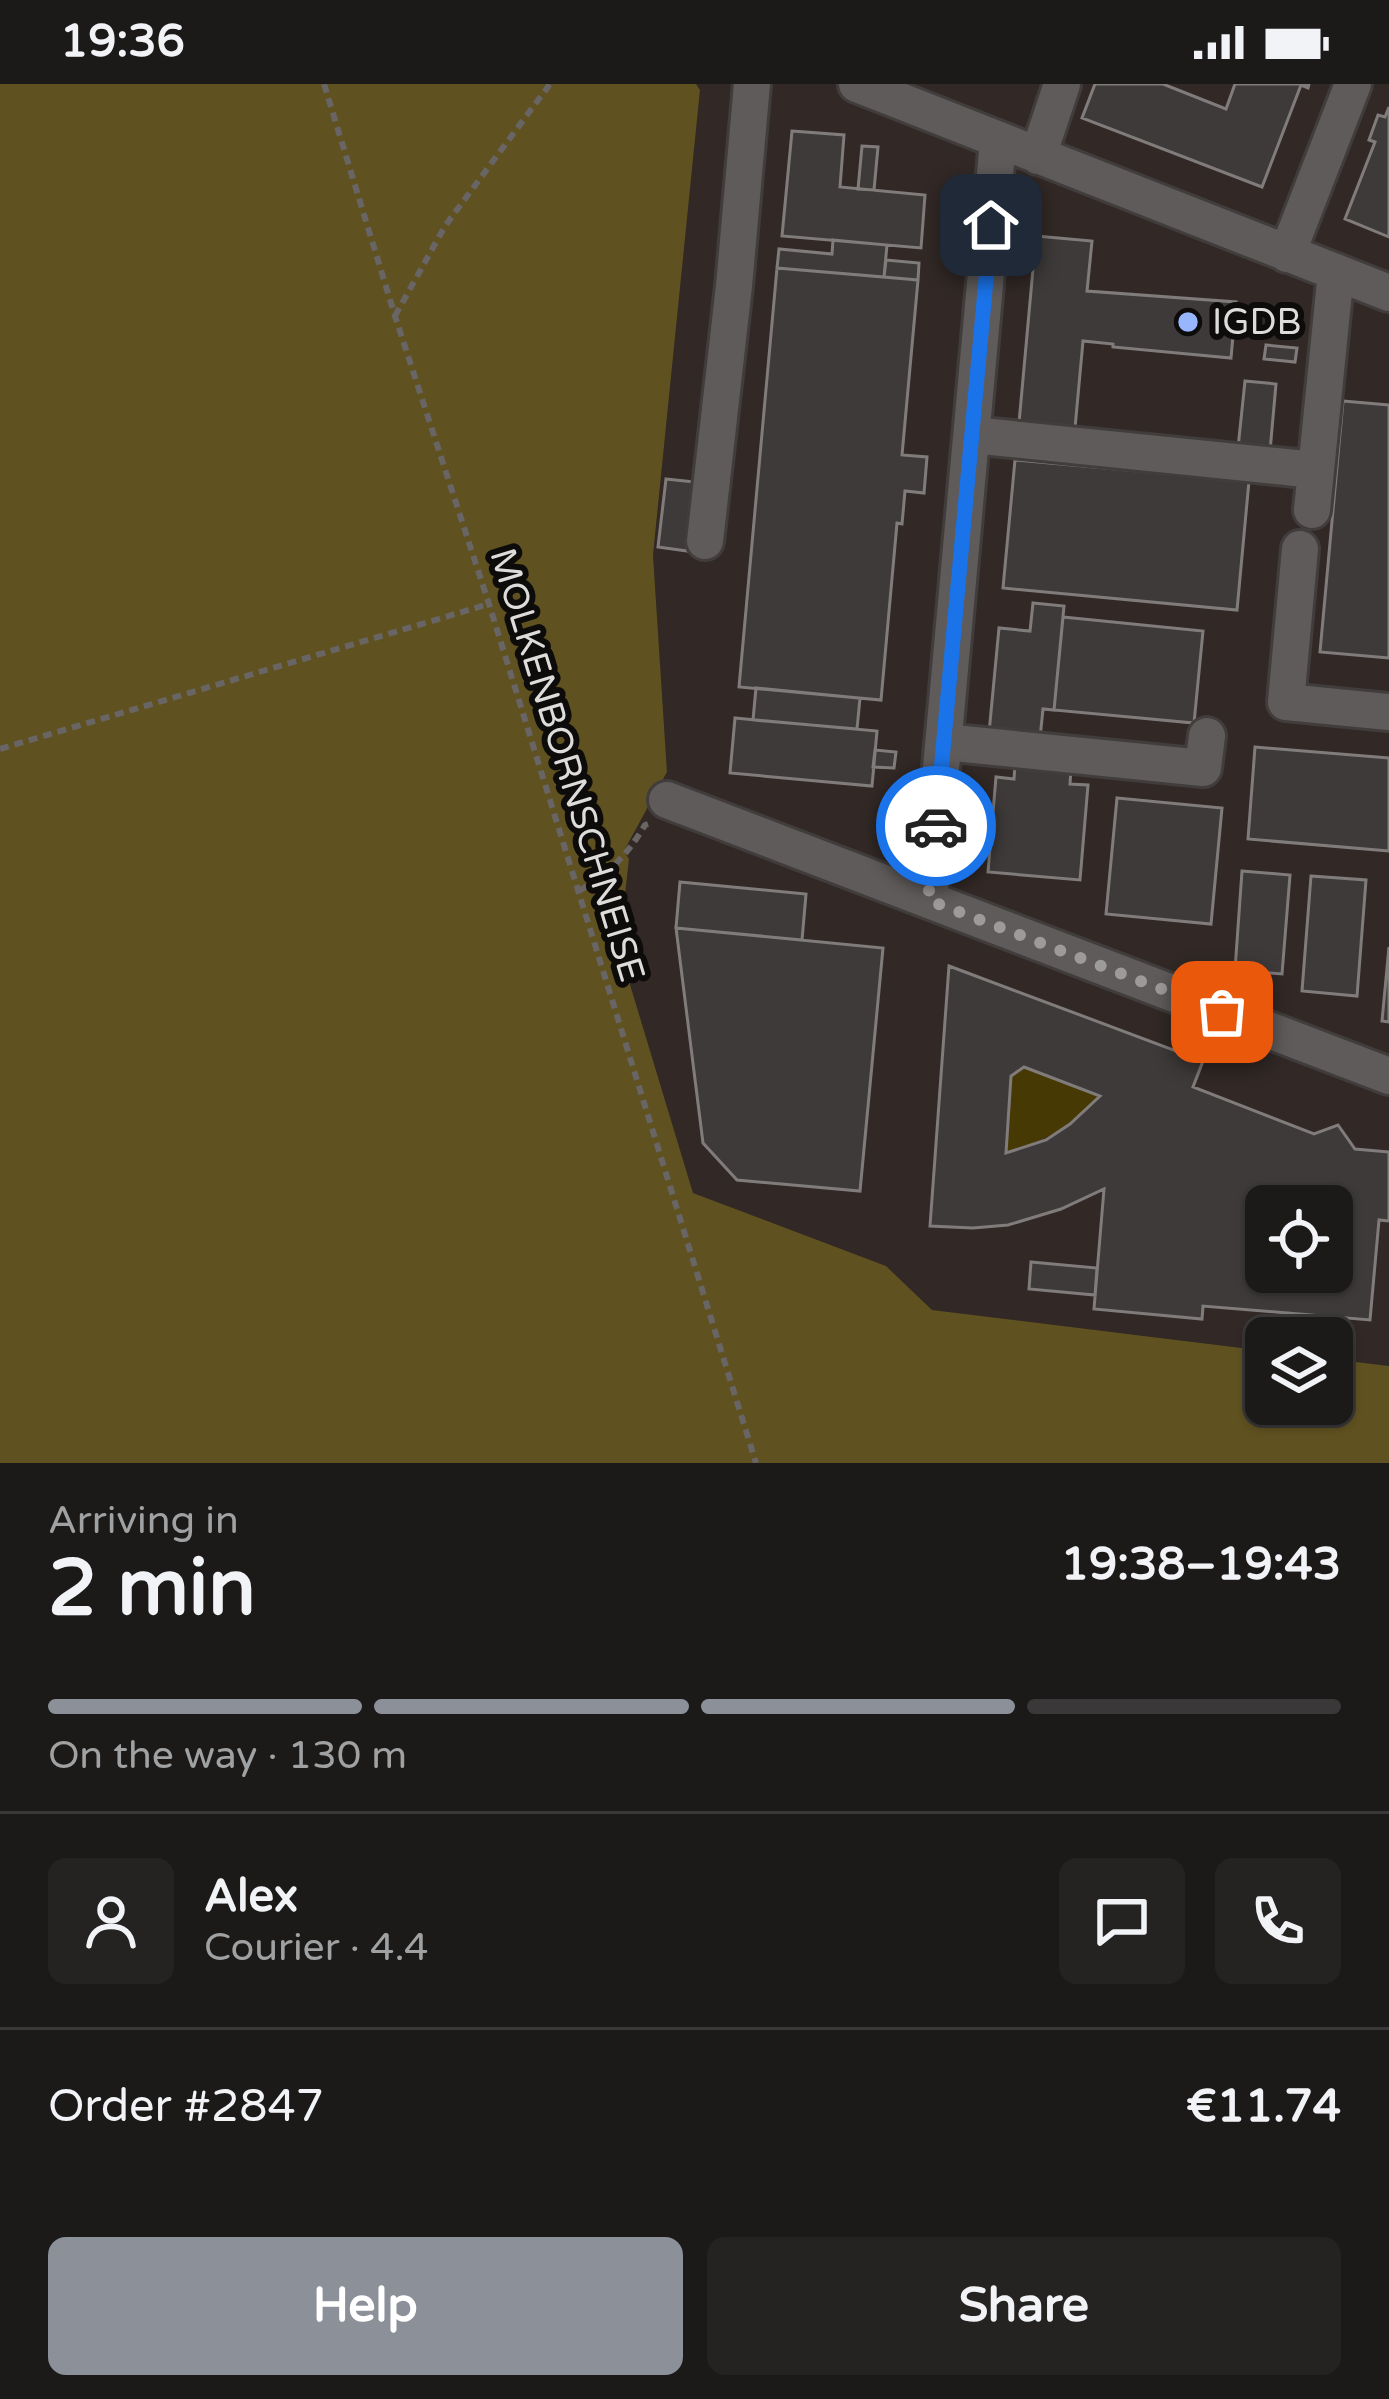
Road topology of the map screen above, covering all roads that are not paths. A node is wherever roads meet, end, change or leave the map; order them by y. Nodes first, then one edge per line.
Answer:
1 (752, 84) edge
2 (857, 84) edge
3 (1062, 84) edge
4 (1353, 84) edge
5 (998, 141) junction
6 (1038, 156) junction
7 (1287, 254) junction
8 (1336, 272) junction
9 (1389, 293) edge
10 (972, 435) junction
11 (1315, 470) junction
12 (1312, 510) dead end
13 (704, 541) dead end
14 (1300, 549) dead end
15 (1389, 712) edge
16 (1207, 736) dead end
17 (944, 742) junction
18 (674, 802) road end
19 (928, 900) junction
20 (1389, 1076) edge

1 - 13 street
2 - 5 street
3 - 6 street
4 - 7 street
5 - 6 street
5 - 10 street
6 - 7 street
7 - 8 street
8 - 9 street
8 - 11 street
10 - 11 street
10 - 17 street
11 - 12 street
14 - 15 street
16 - 17 street
17 - 19 street
18 - 19 street
19 - 20 street

